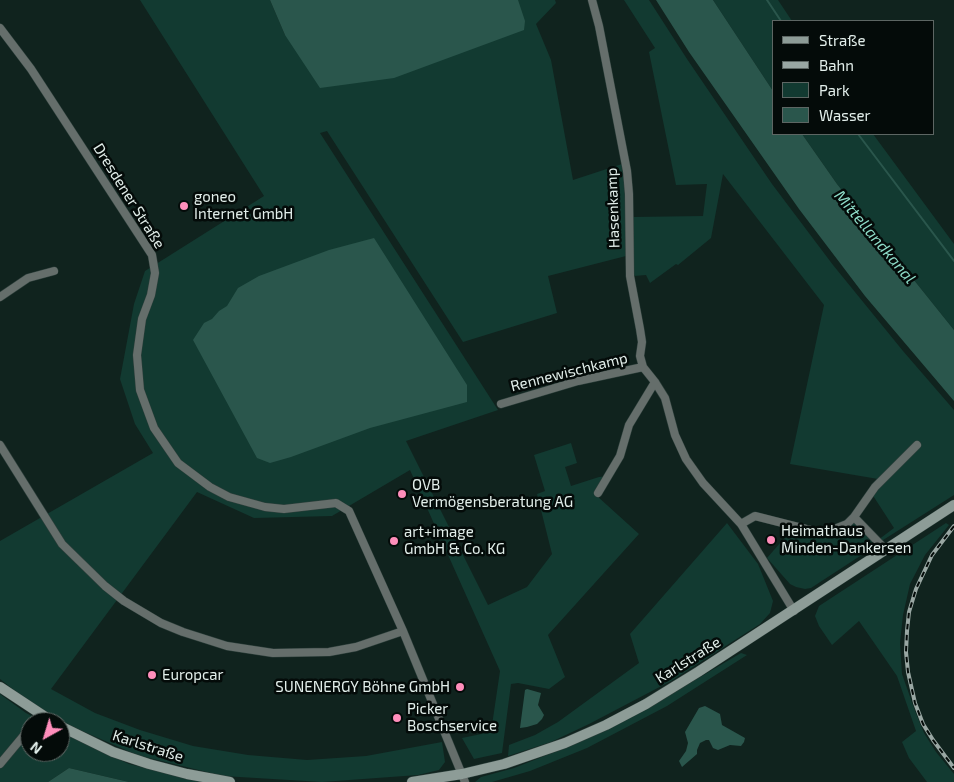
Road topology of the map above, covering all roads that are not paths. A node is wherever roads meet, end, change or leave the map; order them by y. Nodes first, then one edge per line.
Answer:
1 (592, 0) edge
2 (0, 28) edge
3 (54, 271) dead end
4 (0, 296) edge
5 (643, 367) junction
6 (655, 382) junction
7 (501, 404) dead end
8 (0, 445) edge
9 (917, 445) dead end
10 (598, 493) dead end
11 (954, 505) edge
12 (854, 517) junction
13 (741, 524) junction
14 (886, 550) junction
15 (794, 611) junction
16 (403, 632) junction
17 (0, 687) edge
18 (30, 712) edge
19 (70, 731) edge
20 (20, 740) edge
21 (0, 764) edge
22 (464, 778) edge
23 (230, 782) edge
24 (412, 782) edge

1 - 5 street, Hasenkamp
2 - 16 street, Dresdener Straße
3 - 4 street
5 - 6 street
5 - 7 street, Rennewischkamp
6 - 10 street
6 - 13 street
8 - 16 street
9 - 12 street
11 - 14 street, Karlstraße
12 - 13 street
12 - 14 street
13 - 15 street
14 - 15 street, Karlstraße
15 - 22 street, Karlstraße
16 - 22 street
17 - 18 street
19 - 23 street, Karlstraße
20 - 21 street
22 - 24 street, Karlstraße

